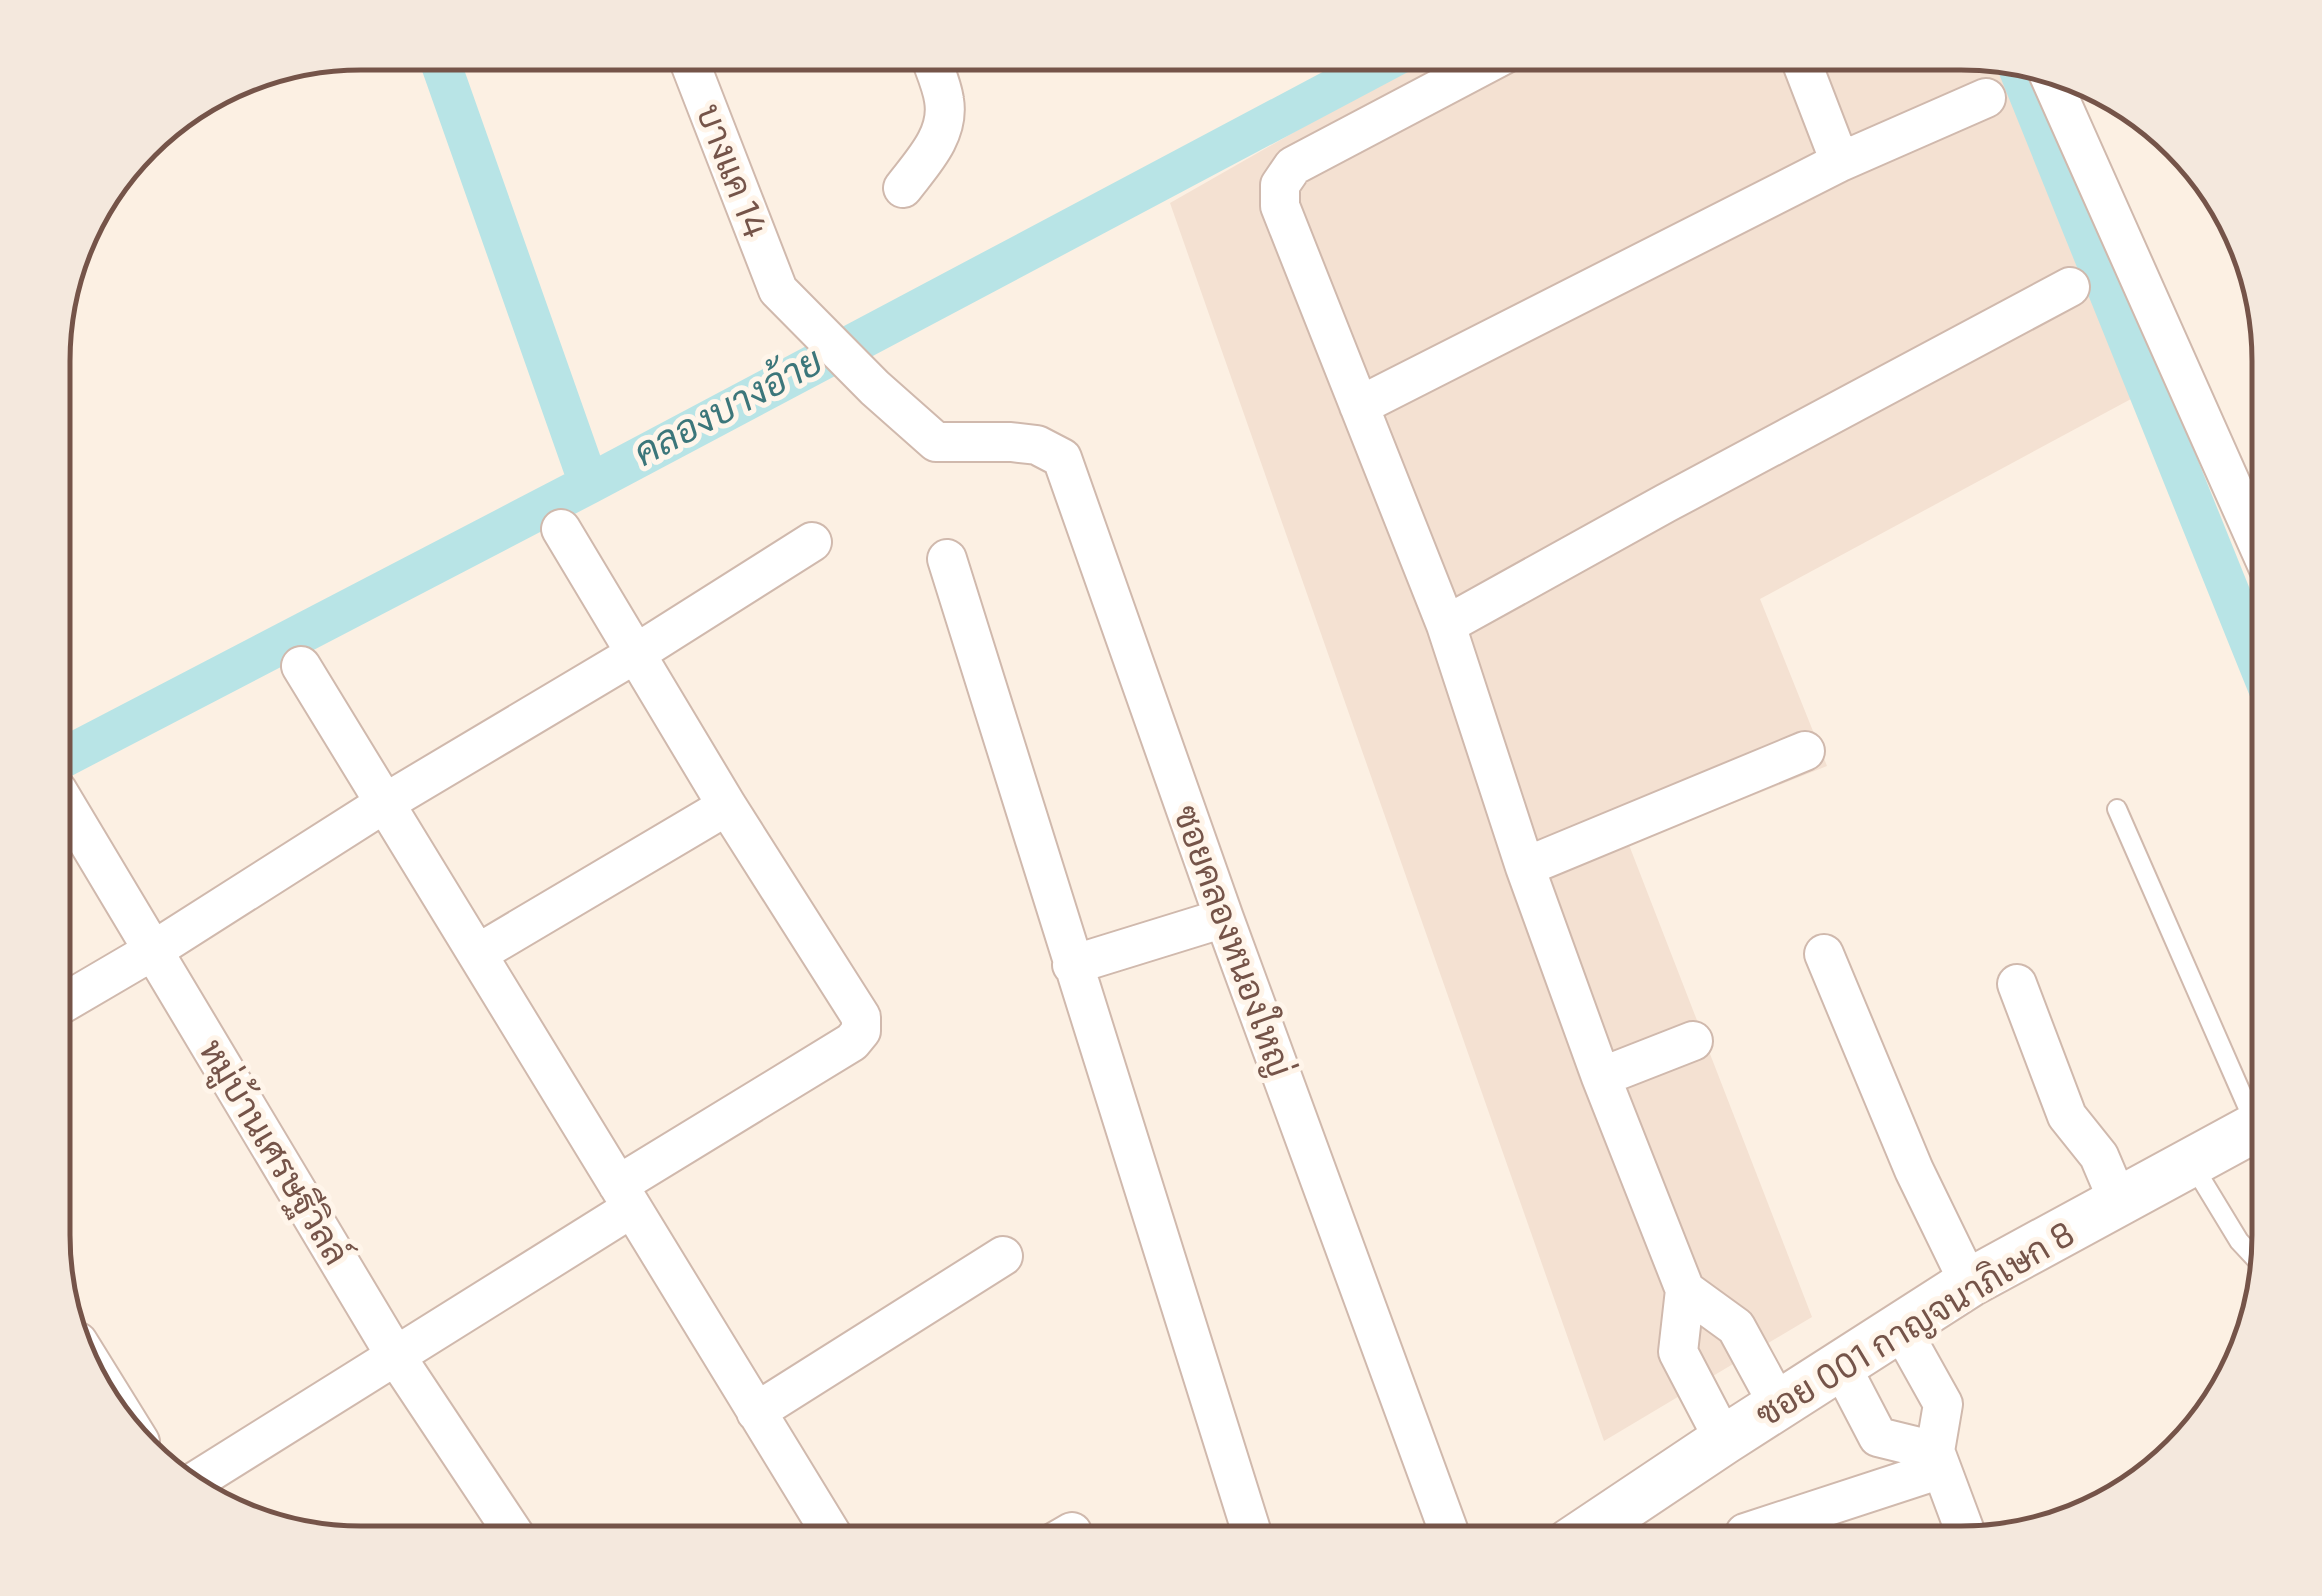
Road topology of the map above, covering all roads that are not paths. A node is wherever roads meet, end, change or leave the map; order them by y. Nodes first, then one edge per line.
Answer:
1 (693, 70) edge
2 (935, 70) edge
3 (1474, 71) edge
4 (1805, 71) edge
5 (2054, 86) edge
6 (1986, 98) dead end
7 (1840, 162) junction
8 (903, 188) dead end
9 (2070, 286) dead end
10 (1359, 406) junction
11 (936, 442) joint
12 (561, 529) dead end
13 (2251, 530) edge
14 (812, 542) dead end
15 (948, 559) dead end
16 (1446, 625) junction
17 (635, 654) junction
18 (301, 666) dead end
19 (1804, 751) dead end
20 (385, 803) junction
21 (727, 806) junction
22 (2117, 809) dead end
23 (71, 812) edge
24 (1525, 867) junction
25 (1224, 918) junction
26 (154, 950) junction
27 (476, 954) junction
28 (1824, 954) dead end
29 (1072, 965) junction
30 (2017, 984) dead end
31 (71, 999) edge
32 (1693, 1041) dead end
33 (1601, 1077) junction
34 (2251, 1099) edge
35 (2251, 1129) edge
36 (2191, 1162) junction
37 (625, 1197) junction
38 (2119, 1203) junction
39 (2251, 1254) edge
40 (1003, 1256) dead end
41 (1969, 1283) junction
42 (1684, 1290) junction
43 (1900, 1327) junction
44 (395, 1355) junction
45 (1841, 1366) junction
46 (1779, 1406) junction
47 (756, 1412) junction
48 (1724, 1440) junction
49 (1938, 1460) junction
50 (201, 1477) edge
51 (508, 1525) edge
52 (825, 1525) edge
53 (1249, 1526) edge
54 (1447, 1526) edge
55 (1596, 1526) edge
56 (1764, 1526) edge
57 (1962, 1526) edge

1 - 11 street, บางแค 14
2 - 8 street
3 - 10 street
4 - 7 street
5 - 13 street
6 - 7 street
7 - 10 street
9 - 16 street
10 - 16 street
11 - 25 street, ซอยคลองหนองใหญ่
12 - 17 street
14 - 17 street
15 - 29 street
16 - 24 street
17 - 20 street
17 - 21 street
18 - 20 street
19 - 24 street
20 - 26 street
20 - 27 street
21 - 27 street
21 - 37 street
22 - 34 lane
23 - 26 street, หมู่บ้านเศรษฐีวิลล์
24 - 33 street
25 - 29 street
25 - 54 street, ซอยคลองหนองใหญ่
26 - 31 street
26 - 44 street, หมู่บ้านเศรษฐีวิลล์
27 - 37 street
28 - 41 street
29 - 53 street
30 - 38 street
32 - 33 street
33 - 42 street
35 - 36 street, ซอย 001 กาญจนาภิเษก 8
36 - 38 street, ซอย 001 กาญจนาภิเษก 8
36 - 39 lane
37 - 44 street
37 - 47 street
38 - 41 street, ซอย 001 กาญจนาภิเษก 8
40 - 47 street
41 - 43 street, ซอย 001 กาญจนาภิเษก 8
42 - 46 street
42 - 48 street
43 - 45 street, ซอย 001 กาญจนาภิเษก 8
43 - 49 street
44 - 50 street
44 - 51 street, หมู่บ้านเศรษฐีวิลล์
45 - 46 street, ซอย 001 กาญจนาภิเษก 8
45 - 49 street
46 - 48 street, ซอย 001 กาญจนาภิเษก 8
47 - 52 street
48 - 55 street, ซอย 001 กาญจนาภิเษก 8
49 - 56 street
49 - 57 street

